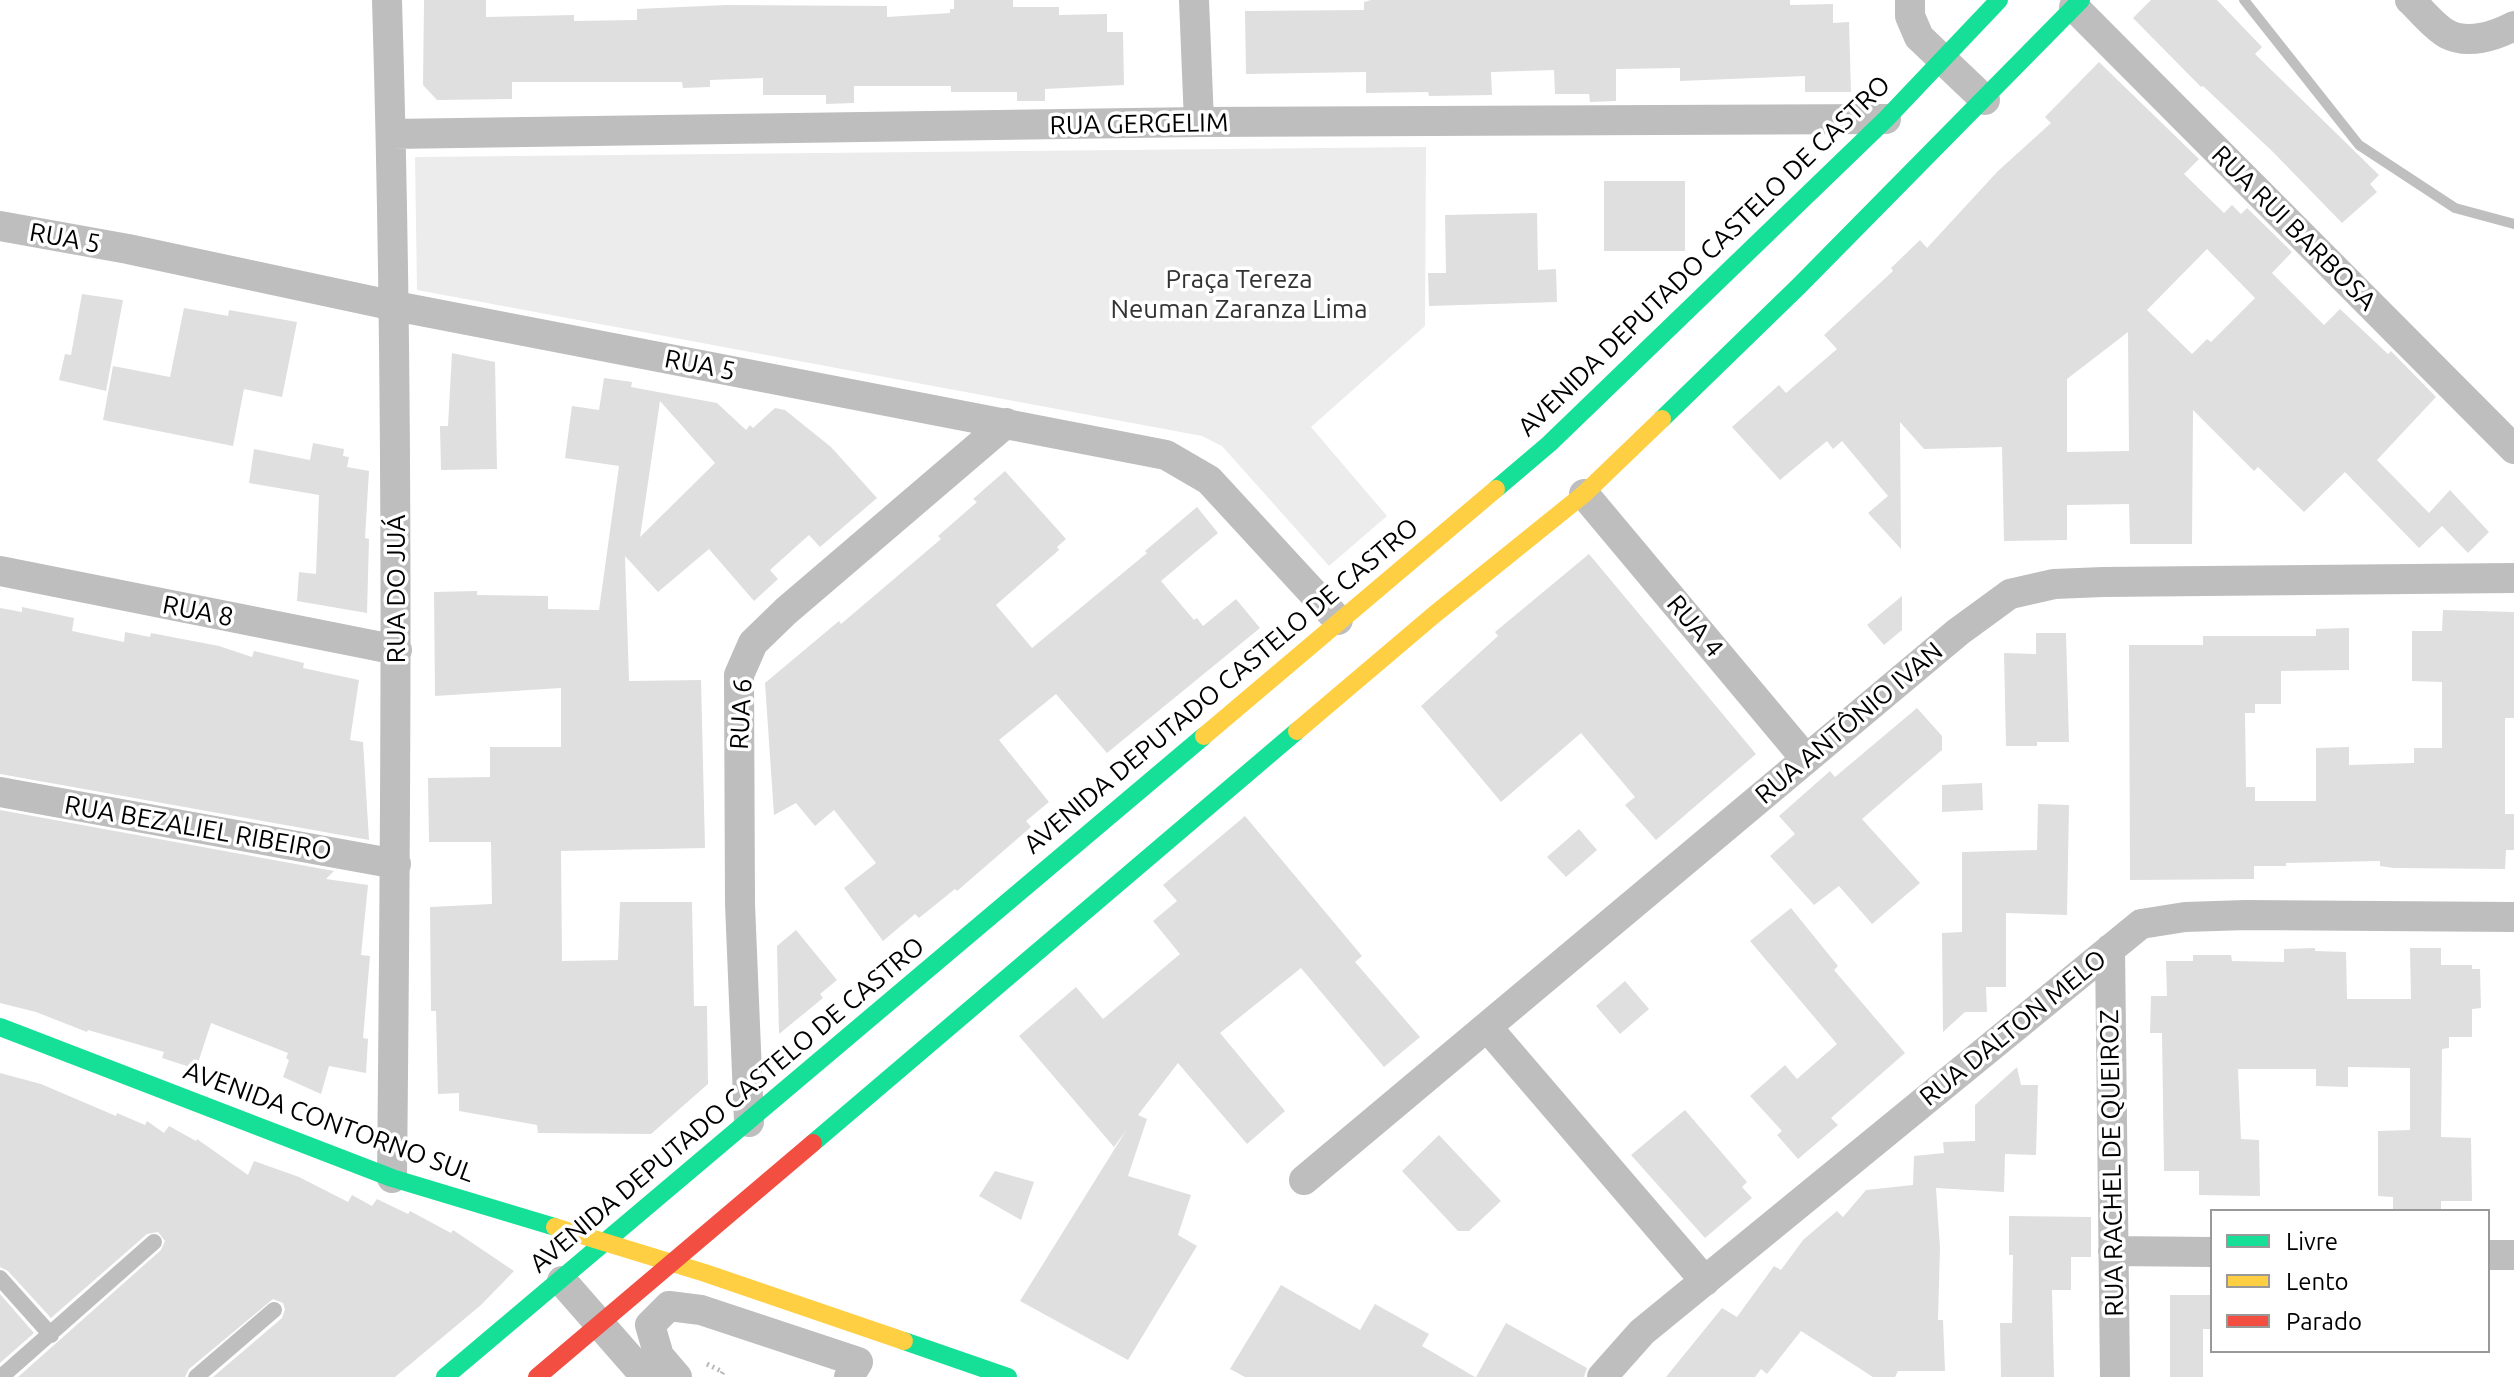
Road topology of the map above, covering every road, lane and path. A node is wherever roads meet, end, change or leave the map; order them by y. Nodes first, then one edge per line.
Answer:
1 (387, 0) edge
2 (1194, 0) edge
3 (1910, 0) edge
4 (1999, 0) edge
5 (2410, 0) edge
6 (2078, 4) edge
7 (2514, 26) edge
8 (1942, 60) junction
9 (1985, 100) junction
10 (1886, 119) junction
11 (1199, 122) junction
12 (391, 134) junction
13 (0, 226) edge
14 (395, 306) junction
15 (1006, 423) junction
16 (2514, 449) edge
17 (1584, 494) junction
18 (0, 571) edge
19 (2514, 578) edge
20 (1338, 620) junction
21 (397, 650) junction
22 (1805, 758) junction
23 (0, 792) edge
24 (396, 864) junction
25 (2514, 917) edge
26 (2110, 949) junction
27 (0, 1027) edge
28 (1487, 1027) junction
29 (749, 1122) junction
30 (392, 1178) junction
31 (1304, 1180) dead end
32 (154, 1242) dead end
33 (607, 1242) junction
34 (2113, 1251) junction
35 (2210, 1252) edge
36 (2490, 1255) edge
37 (2514, 1255) edge
38 (672, 1262) junction
39 (0, 1278) edge
40 (562, 1281) junction
41 (1705, 1281) junction
42 (274, 1310) dead end
43 (600, 1324) junction
44 (51, 1335) junction
45 (1, 1377) edge
46 (196, 1377) edge
47 (445, 1377) edge
48 (537, 1377) edge
49 (646, 1377) edge
50 (677, 1377) edge
51 (849, 1377) edge
52 (1008, 1377) edge
53 (1602, 1377) edge
54 (2115, 1377) edge

1 - 12 street, RUA DO JUÁ
2 - 11 street
3 - 8 street
4 - 8 main road, AVENIDA DEPUTADO CASTELO DE CASTRO
5 - 7 street
6 - 9 main road
6 - 16 street, RUA RUI BARBOSA
8 - 9 street
8 - 10 main road, AVENIDA DEPUTADO CASTELO DE CASTRO
9 - 17 main road
10 - 11 street, RUA GERGELIM
10 - 20 main road, AVENIDA DEPUTADO CASTELO DE CASTRO
11 - 12 street, RUA GERGELIM
12 - 14 street, RUA DO JUÁ
13 - 14 street, RUA 5
14 - 15 street, RUA 5
14 - 21 street, RUA DO JUÁ
15 - 20 street, RUA 5
15 - 29 street, RUA 6
17 - 22 street, RUA 4
17 - 38 main road
18 - 21 street, RUA 8
19 - 22 street, RUA ANTÔNIO IVAN
20 - 29 main road, AVENIDA DEPUTADO CASTELO DE CASTRO
21 - 24 street, RUA DO JUÁ
22 - 28 street, RUA ANTÔNIO IVAN
23 - 24 street, RUA BEZALIEL RIBEIRO
24 - 30 street, RUA DO JUÁ
25 - 26 street, RUA DALTON MELO
26 - 34 street, RUA RACHEL DE QUEIROZ
26 - 41 street, RUA DALTON MELO
27 - 30 main road, AVENIDA CONTORNO SUL
28 - 31 street, RUA ANTÔNIO IVAN
28 - 41 street
29 - 33 main road, AVENIDA DEPUTADO CASTELO DE CASTRO
30 - 33 main road, AVENIDA CONTORNO SUL
32 - 44 lane
33 - 38 main road, AVENIDA CONTORNO SUL
33 - 40 main road, AVENIDA DEPUTADO CASTELO DE CASTRO
34 - 35 street
34 - 54 street, RUA RACHEL DE QUEIROZ
36 - 37 street
38 - 43 main road
38 - 52 main road, AVENIDA CONTORNO SUL
39 - 44 lane
40 - 43 street
40 - 47 main road, AVENIDA DEPUTADO CASTELO DE CASTRO
41 - 53 street, RUA DALTON MELO
42 - 46 lane
43 - 48 main road
43 - 49 street
44 - 45 lane
50 - 51 street

